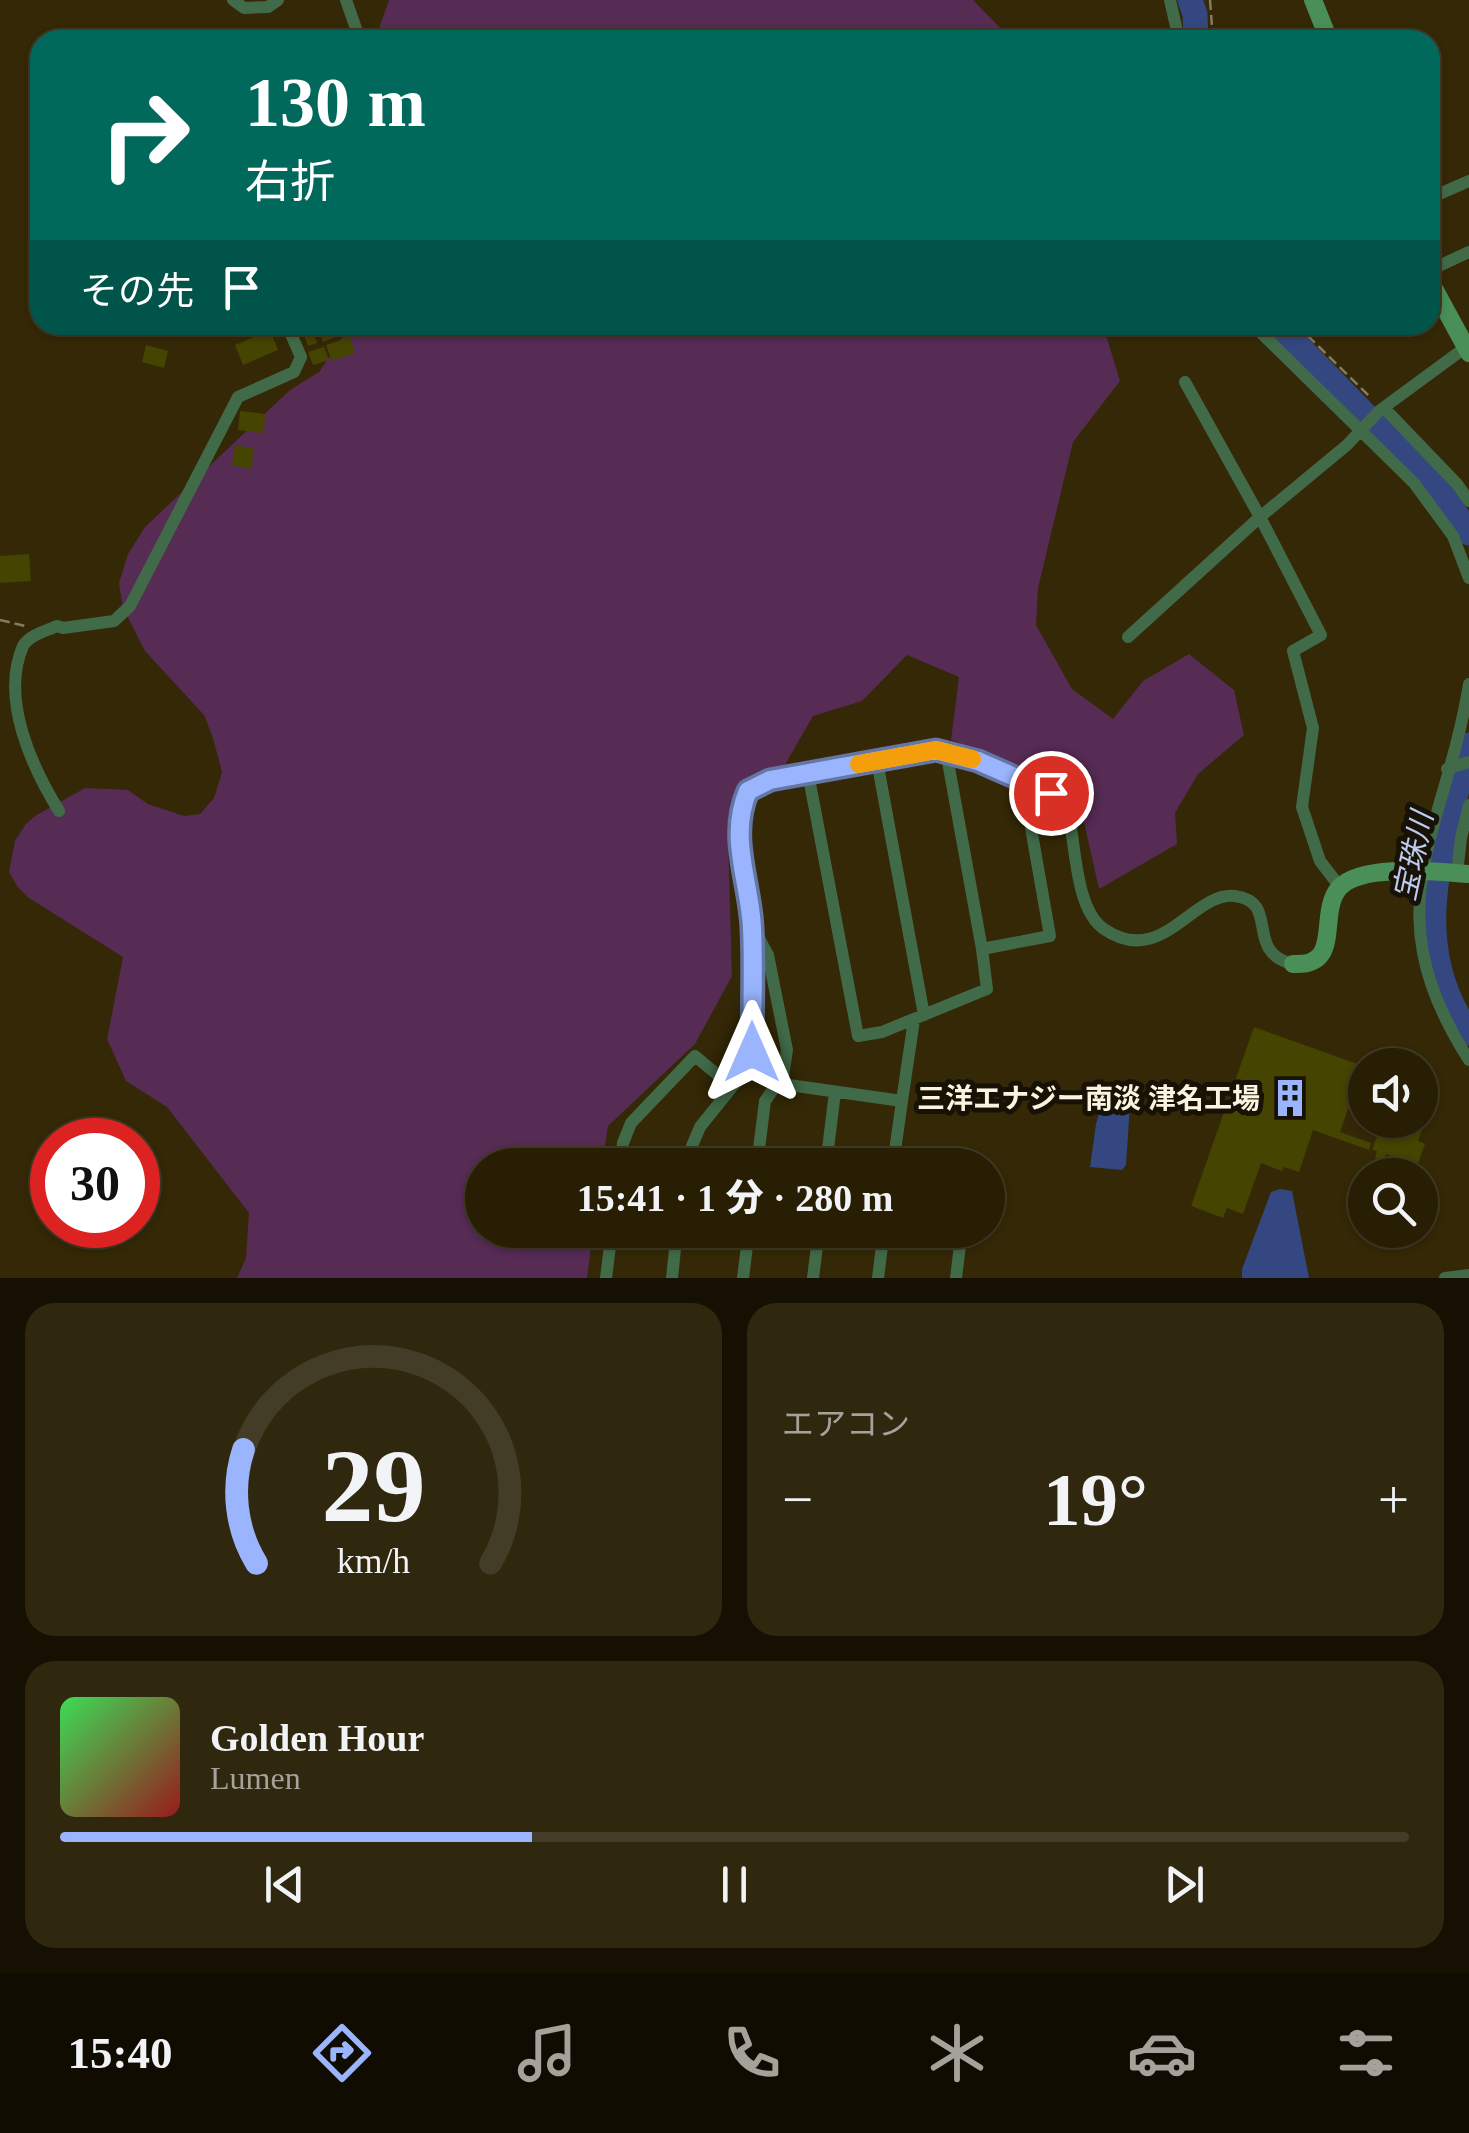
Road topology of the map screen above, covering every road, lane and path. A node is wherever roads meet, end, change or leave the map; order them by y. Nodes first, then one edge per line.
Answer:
1 (234, 0) edge
2 (278, 0) edge
3 (346, 0) edge
4 (1170, 0) edge
5 (1210, 0) edge
6 (1312, 0) edge
7 (356, 30) edge
8 (1177, 30) edge
9 (1212, 30) edge
10 (1325, 30) edge
11 (1469, 181) edge
12 (1440, 194) edge
13 (1469, 252) edge
14 (1440, 265) edge
15 (1440, 300) edge
16 (292, 335) edge
17 (1263, 335) edge
18 (1307, 335) edge
19 (1467, 350) edge
20 (1184, 382) dead end
21 (1382, 410) junction
22 (1361, 429) junction
23 (1469, 501) edge
24 (1260, 518) junction
25 (1469, 578) edge
26 (1128, 637) dead end
27 (1469, 684) edge
28 (946, 751) junction
29 (877, 761) junction
30 (1469, 762) edge
31 (1447, 769) junction
32 (808, 774) junction
33 (1469, 805) edge
34 (59, 811) dead end
35 (1070, 820) junction
36 (1423, 872) junction
37 (1460, 873) edge
38 (1340, 887) junction
39 (752, 924) junction
40 (982, 949) junction
41 (1294, 964) joint
42 (919, 1018) junction
43 (1469, 1060) edge
44 (782, 1084) junction
45 (732, 1088) junction
46 (835, 1092) junction
47 (902, 1101) junction
48 (622, 1148) edge
49 (691, 1148) edge
50 (759, 1148) edge
51 (828, 1148) edge
52 (895, 1148) edge
53 (610, 1248) edge
54 (675, 1248) edge
55 (747, 1248) edge
56 (816, 1248) edge
57 (882, 1248) edge
58 (960, 1248) edge
59 (1469, 1276) edge
60 (606, 1278) edge
61 (672, 1278) edge
62 (744, 1278) edge
63 (813, 1278) edge
64 (878, 1278) edge
65 (956, 1278) edge
66 (1446, 1278) edge

1 - 2 street
3 - 7 street
4 - 8 street
5 - 9 path
6 - 10 street
11 - 12 street
13 - 14 street
15 - 19 street
16 - 34 street
17 - 22 street
18 - 21 path
19 - 21 street
20 - 24 street
21 - 22 street
21 - 23 street
22 - 24 street
22 - 25 street
24 - 26 street
24 - 38 street
27 - 31 street
28 - 29 street
28 - 35 street
28 - 40 street
29 - 32 street
29 - 42 street
30 - 31 street
31 - 36 street
32 - 39 street
32 - 42 street
33 - 37 street
35 - 40 street
35 - 41 street
36 - 37 street
36 - 38 street
36 - 43 street
38 - 41 street
39 - 44 street
39 - 45 street
40 - 42 street
42 - 47 street
44 - 46 street
44 - 50 street
45 - 48 street
45 - 49 street
46 - 47 street
46 - 51 street
47 - 52 street
53 - 60 street
54 - 61 street
55 - 62 street
56 - 63 street
57 - 64 street
58 - 65 street
59 - 66 street

